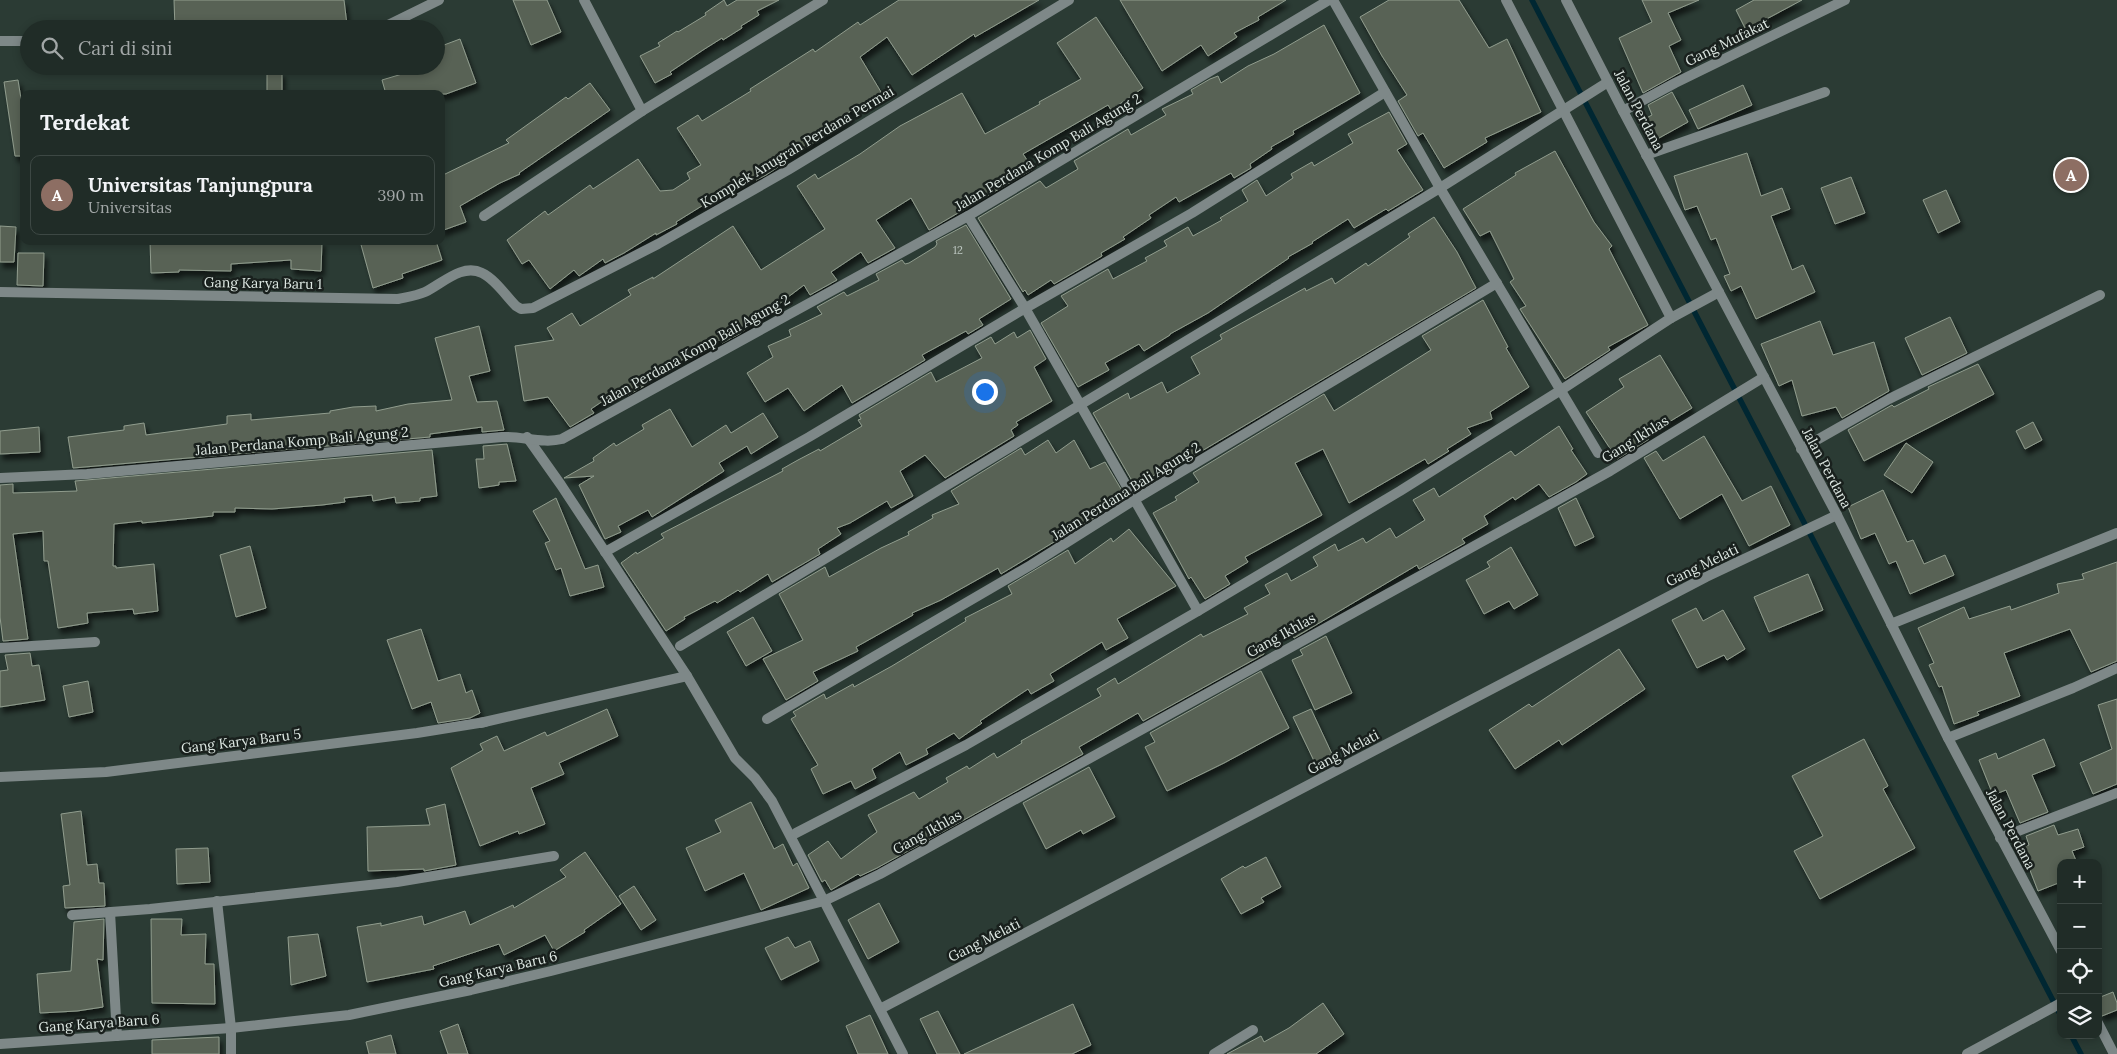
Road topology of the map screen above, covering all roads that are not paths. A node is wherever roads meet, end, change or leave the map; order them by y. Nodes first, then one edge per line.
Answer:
1 (439, 0) edge
2 (584, 0) edge
3 (823, 0) edge
4 (1069, 0) edge
5 (1329, 0) edge
6 (1333, 0) edge
7 (1506, 0) edge
8 (1566, 0) edge
9 (1845, 0) edge
10 (398, 20) edge
11 (0, 41) edge
12 (20, 42) edge
13 (1605, 83) junction
14 (1385, 92) junction
15 (1825, 92) dead end
16 (1566, 106) junction
17 (642, 111) junction
18 (1623, 111) junction
19 (1646, 155) junction
20 (1440, 188) junction
21 (484, 216) dead end
22 (968, 216) junction
23 (1497, 283) junction
24 (0, 292) edge
25 (1719, 292) junction
26 (2100, 295) dead end
27 (508, 298) joint
28 (1025, 308) junction
29 (1674, 316) junction
30 (1764, 377) junction
31 (1561, 390) junction
32 (1080, 404) junction
33 (527, 437) junction
34 (1801, 450) junction
35 (1598, 453) dead end
36 (0, 478) edge
37 (1134, 500) junction
38 (1836, 515) junction
39 (2117, 533) edge
40 (605, 552) junction
41 (1198, 611) junction
42 (1891, 624) junction
43 (95, 642) dead end
44 (680, 646) dead end
45 (0, 648) edge
46 (2117, 668) edge
47 (687, 676) junction
48 (767, 719) dead end
49 (1948, 738) junction
50 (0, 777) edge
51 (2117, 793) edge
52 (796, 833) dead end
53 (2000, 838) junction
54 (554, 856) dead end
55 (217, 900) junction
56 (824, 901) junction
57 (110, 912) junction
58 (72, 915) dead end
59 (2059, 949) edge
60 (2057, 1005) edge
61 (880, 1009) junction
62 (231, 1028) junction
63 (1254, 1030) dead end
64 (2102, 1031) edge
65 (117, 1036) junction
66 (0, 1044) edge
67 (231, 1054) edge
68 (903, 1054) edge
69 (1214, 1054) edge
70 (1967, 1054) edge
71 (2114, 1054) edge

1 - 10 street
2 - 17 street
3 - 17 street
4 - 27 street, Komplek Anugrah Perdana Permai
5 - 22 street, Jalan Perdana Komp Bali Agung 2
6 - 14 street
7 - 16 street
8 - 13 street, Jalan Perdana
9 - 18 street, Gang Mufakat
11 - 12 street
13 - 16 street
13 - 18 street, Jalan Perdana
14 - 20 street
14 - 28 street
15 - 19 street
16 - 20 street
16 - 29 street
17 - 21 street
18 - 19 street, Jalan Perdana
19 - 25 street, Jalan Perdana
20 - 23 street
20 - 32 street
22 - 28 street
22 - 33 street, Jalan Perdana Komp Bali Agung 2
23 - 31 street
23 - 37 street, Jalan Perdana Bali Agung 2
24 - 27 street, Gang Karya Baru 1
25 - 29 street
25 - 30 street, Jalan Perdana
26 - 34 street
28 - 32 street
28 - 40 street
29 - 31 street
30 - 34 street, Jalan Perdana
30 - 56 street, Gang Ikhlas
31 - 35 street
31 - 41 street
32 - 37 street
32 - 44 street
33 - 36 street, Jalan Perdana Komp Bali Agung 2
33 - 40 street
34 - 38 street, Jalan Perdana
37 - 41 street
37 - 48 street, Jalan Perdana Bali Agung 2
38 - 42 street, Jalan Perdana
38 - 61 street, Gang Melati
39 - 42 street
40 - 47 street
41 - 52 street
42 - 49 street, Jalan Perdana
43 - 45 street
46 - 49 street
47 - 50 street, Gang Karya Baru 5
47 - 56 street
49 - 53 street, Jalan Perdana
51 - 53 street
53 - 59 street, Jalan Perdana
54 - 55 street
55 - 57 street
55 - 62 street
56 - 61 street
56 - 62 street, Gang Karya Baru 6
57 - 58 street
57 - 65 street
60 - 70 street
61 - 68 street
62 - 65 street, Gang Karya Baru 6
62 - 67 street
63 - 69 street
64 - 71 street
65 - 66 street, Gang Karya Baru 6

